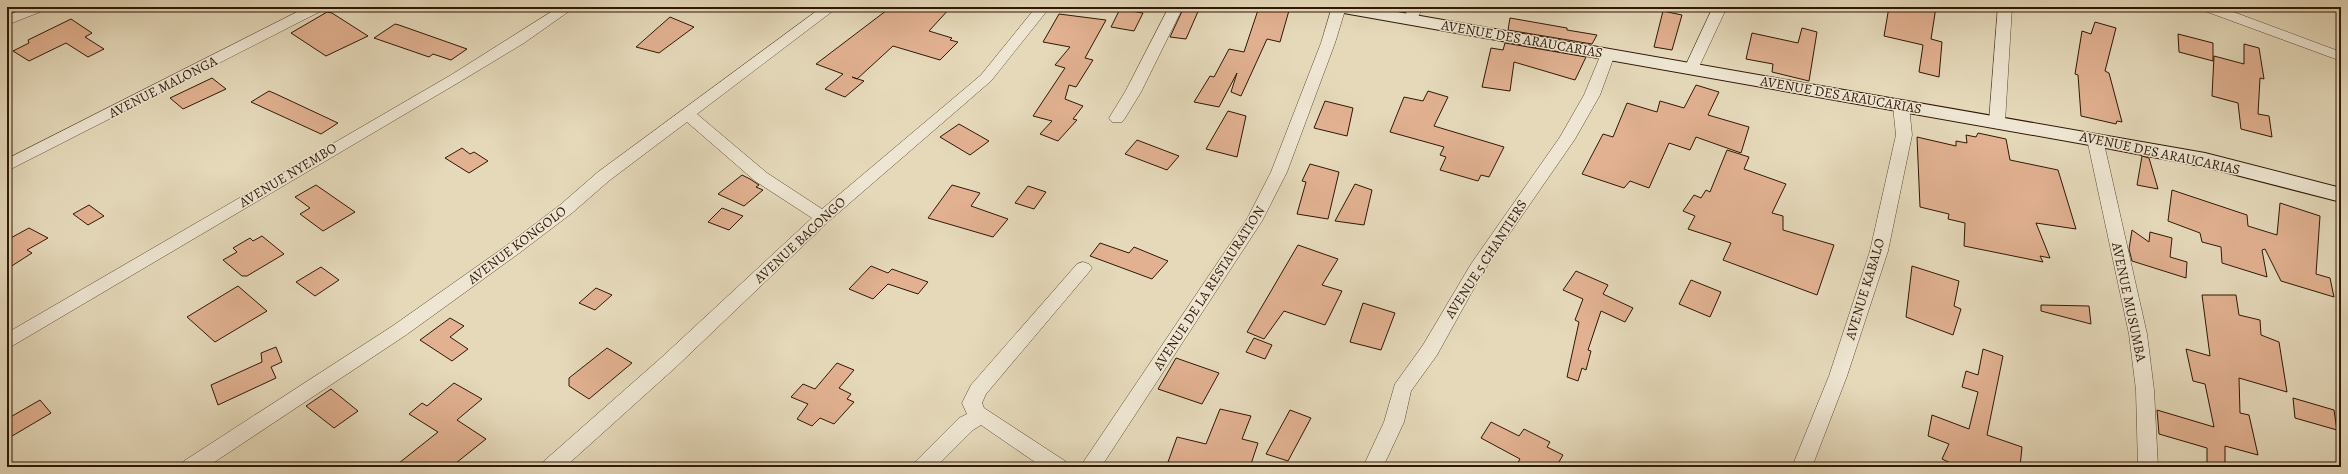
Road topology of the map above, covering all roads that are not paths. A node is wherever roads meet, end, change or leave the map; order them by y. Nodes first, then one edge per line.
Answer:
1 (40, 7) edge
2 (318, 7) edge
3 (568, 7) edge
4 (831, 7) edge
5 (1043, 7) edge
6 (1176, 7) edge
7 (1339, 7) edge
8 (1720, 7) edge
9 (2005, 7) edge
10 (2208, 7) edge
11 (1413, 14) edge
12 (7, 21) edge
13 (1608, 54) junction
14 (2341, 57) edge
15 (1691, 69) junction
16 (1901, 106) junction
17 (687, 114) junction
18 (1117, 118) dead end
19 (1997, 122) junction
20 (2095, 139) junction
21 (7, 166) edge
22 (2341, 195) edge
23 (824, 217) junction
24 (1083, 268) dead end
25 (7, 342) edge
26 (977, 416) junction
27 (191, 467) edge
28 (550, 467) edge
29 (923, 467) edge
30 (1058, 467) edge
31 (1090, 467) edge
32 (1373, 467) edge
33 (1802, 467) edge
34 (2148, 467) edge

1 - 12 street
2 - 21 street, AVENUE MALONGA
3 - 25 street, AVENUE NYEMBO
4 - 17 street, AVENUE KONGOLO
5 - 23 street, AVENUE BACONGO
6 - 18 street
7 - 11 street, AVENUE DES ARAUCARIAS
7 - 31 street, AVENUE DE LA RESTAURATION
8 - 15 street
9 - 19 street
10 - 14 street
11 - 13 street, AVENUE DES ARAUCARIAS
13 - 15 street, AVENUE DES ARAUCARIAS
13 - 32 street, AVENUE 5 CHANTIERS
15 - 16 street, AVENUE DES ARAUCARIAS
16 - 19 street, AVENUE DES ARAUCARIAS
16 - 33 street, AVENUE KABALO
17 - 23 street
17 - 27 street, AVENUE KONGOLO
19 - 20 street, AVENUE DES ARAUCARIAS
20 - 22 street, AVENUE DES ARAUCARIAS
20 - 34 street, AVENUE MUSUMBA
23 - 28 street, AVENUE BACONGO
24 - 26 street
26 - 29 street
26 - 30 street

